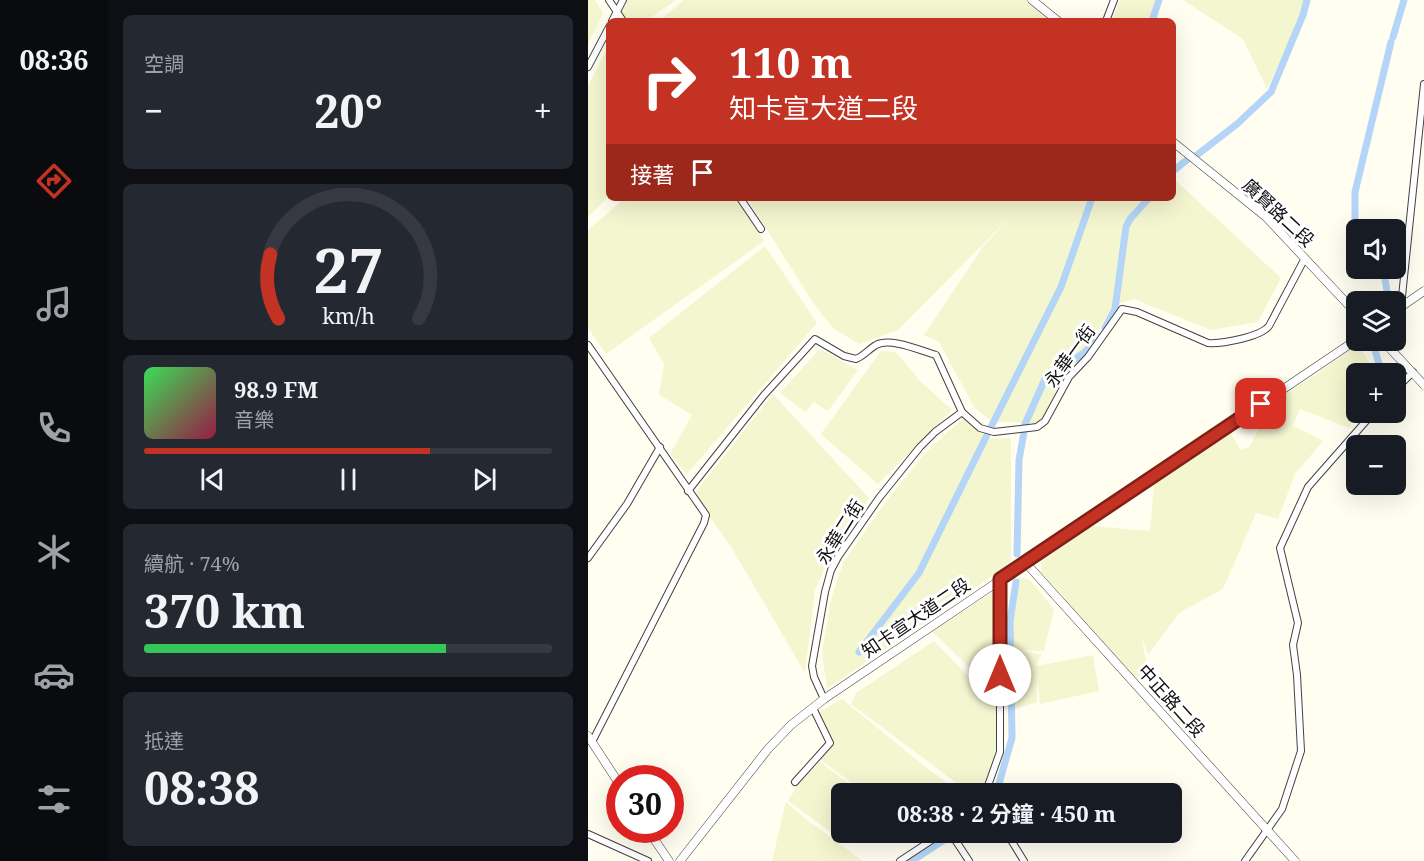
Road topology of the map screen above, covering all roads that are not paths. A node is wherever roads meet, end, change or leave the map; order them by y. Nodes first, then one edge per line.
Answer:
1 (609, 0) edge
2 (623, 0) edge
3 (1032, 0) edge
4 (1114, 0) edge
5 (617, 12) junction
6 (614, 18) edge
7 (621, 18) edge
8 (1054, 18) edge
9 (1107, 18) edge
10 (606, 33) edge
11 (588, 67) edge
12 (1424, 84) edge
13 (1176, 144) edge
14 (742, 201) edge
15 (760, 229) dead end
16 (1305, 258) junction
17 (1400, 291) edge
18 (1424, 291) edge
19 (1346, 302) edge
20 (1406, 303) edge
21 (588, 345) edge
22 (1346, 347) edge
23 (1393, 351) edge
24 (1413, 372) junction
25 (1406, 379) edge
26 (1424, 385) edge
27 (962, 412) junction
28 (1364, 423) edge
29 (660, 447) junction
30 (688, 492) junction
31 (588, 558) edge
32 (1025, 562) junction
33 (1000, 579) junction
34 (824, 699) junction
35 (813, 708) junction
36 (590, 739) edge
37 (607, 765) edge
38 (795, 782) dead end
39 (989, 783) edge
40 (1268, 831) junction
41 (588, 834) edge
42 (657, 843) edge
43 (927, 843) edge
44 (957, 843) edge
45 (1013, 843) edge
46 (648, 861) edge
47 (669, 861) edge
48 (680, 861) edge
49 (900, 861) edge
50 (969, 861) edge
51 (1024, 861) edge
52 (1245, 861) edge
53 (1295, 861) edge

1 - 5 street
2 - 5 street
3 - 8 street
4 - 9 street
5 - 6 street
5 - 7 street
10 - 11 street
12 - 17 street
13 - 16 street, 廣賢路二段
14 - 15 street
16 - 19 street, 廣賢路二段
16 - 27 street, 永華一街
18 - 20 street
21 - 29 street
22 - 32 street, 知卡宣大道二段
23 - 24 street
24 - 25 street
24 - 26 street
27 - 30 street, 永華一街
27 - 34 street, 永華二街
28 - 40 street
29 - 30 street
29 - 31 street
30 - 36 street
32 - 33 street, 知卡宣大道二段
32 - 40 street, 中正路二段
33 - 34 street, 知卡宣大道二段
33 - 39 street
34 - 35 street, 知卡宣大道二段
35 - 38 street
35 - 48 street, 知卡宣大道二段
36 - 37 street
40 - 52 street
40 - 53 street, 中正路二段
41 - 46 street
42 - 47 street
43 - 49 street
44 - 50 street
45 - 51 street

